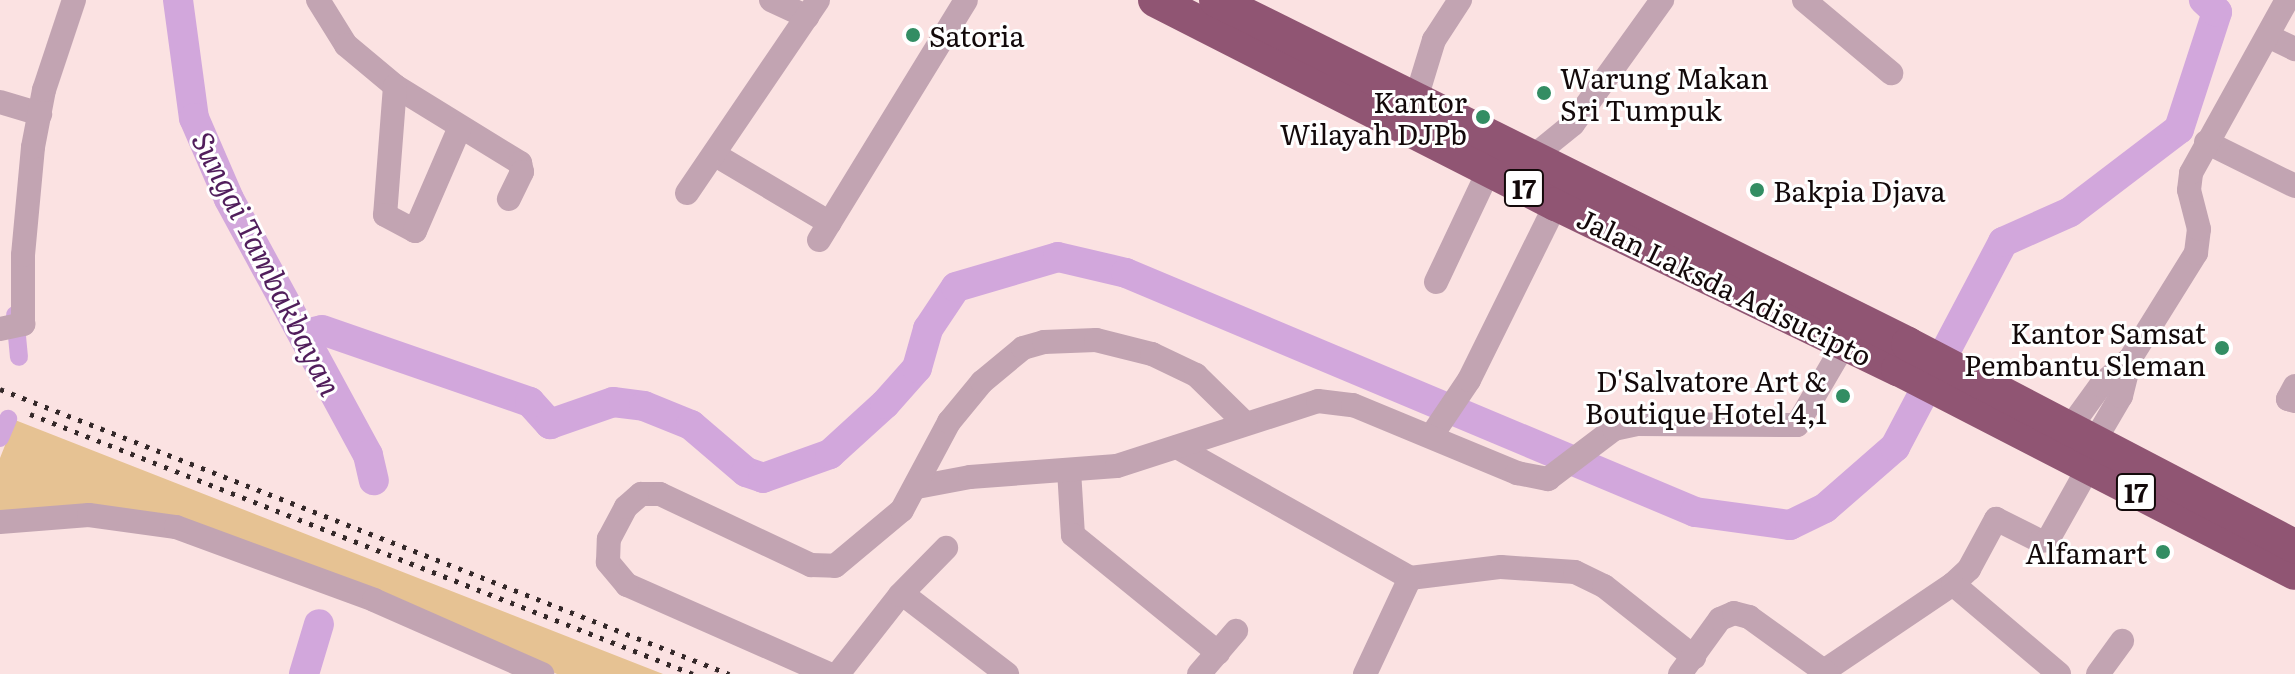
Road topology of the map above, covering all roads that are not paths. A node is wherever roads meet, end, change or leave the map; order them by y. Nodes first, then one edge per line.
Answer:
1 (74, 0) edge
2 (318, 0) edge
3 (771, 0) edge
4 (966, 0) edge
5 (1155, 0) edge
6 (1216, 0) edge
7 (1460, 0) edge
8 (1662, 0) edge
9 (1804, 0) edge
10 (2287, 0) edge
11 (812, 9) edge
12 (2268, 36) junction
13 (2295, 49) edge
14 (1891, 73) dead end
15 (395, 86) junction
16 (1415, 102) junction
17 (23, 109) edge
18 (1573, 124) junction
19 (460, 127) junction
20 (2206, 142) junction
21 (717, 156) junction
22 (1530, 159) junction
23 (1489, 170) junction
24 (2295, 186) edge
25 (1562, 191) junction
26 (687, 193) dead end
27 (509, 199) dead end
28 (1436, 282) dead end
29 (10, 328) edge
30 (1845, 343) junction
31 (1903, 356) junction
32 (2295, 386) edge
33 (2295, 401) edge
34 (1245, 423) junction
35 (1432, 435) junction
36 (2084, 446) junction
37 (1177, 447) junction
38 (1069, 470) junction
39 (917, 487) junction
40 (0, 522) edge
41 (2295, 546) edge
42 (946, 548) dead end
43 (2295, 573) edge
44 (1410, 578) junction
45 (1953, 584) junction
46 (904, 595) junction
47 (1236, 631) dead end
48 (2122, 641) dead end
49 (1218, 653) junction
50 (1687, 666) edge
51 (1826, 672) edge
52 (542, 674) edge
53 (829, 674) edge
54 (838, 674) edge
55 (1007, 674) edge
56 (1199, 674) edge
57 (1365, 674) edge
58 (2059, 674) edge
59 (2098, 674) edge

1 - 17 street
2 - 15 street
3 - 11 street
4 - 21 street
5 - 23 highway, Jalan Laksda Adisucipto / 17
6 - 16 highway, Jalan Laksda Adisucipto / 17
7 - 16 street
8 - 18 street
9 - 14 street
10 - 12 street
11 - 21 street
12 - 13 street
12 - 20 street
15 - 19 street
15 - 19 street
16 - 22 highway, Jalan Laksda Adisucipto / 17
17 - 29 street
18 - 22 street
18 - 25 street
19 - 27 street
20 - 24 street
20 - 36 street
21 - 26 street
22 - 25 highway, Jalan Laksda Adisucipto / 17
23 - 25 highway, Jalan Laksda Adisucipto / 17
23 - 28 street
25 - 30 highway, Jalan Laksda Adisucipto / 17
25 - 31 highway, Jalan Laksda Adisucipto / 17
25 - 35 street
30 - 31 highway, Jalan Laksda Adisucipto / 17
30 - 35 street
31 - 36 highway, Jalan Laksda Adisucipto / 17
32 - 33 street
34 - 35 street
34 - 37 street
34 - 39 street
36 - 41 highway, Jalan Laksda Adisucipto / 17
36 - 43 highway, Jalan Laksda Adisucipto / 17
36 - 45 street
37 - 38 street
37 - 44 street
38 - 39 street
38 - 49 street
39 - 53 street
40 - 52 street
42 - 46 street
44 - 50 street
44 - 57 street
45 - 51 street
45 - 58 street
46 - 54 street
46 - 55 street
47 - 49 street
48 - 59 street
49 - 56 street
50 - 51 street

